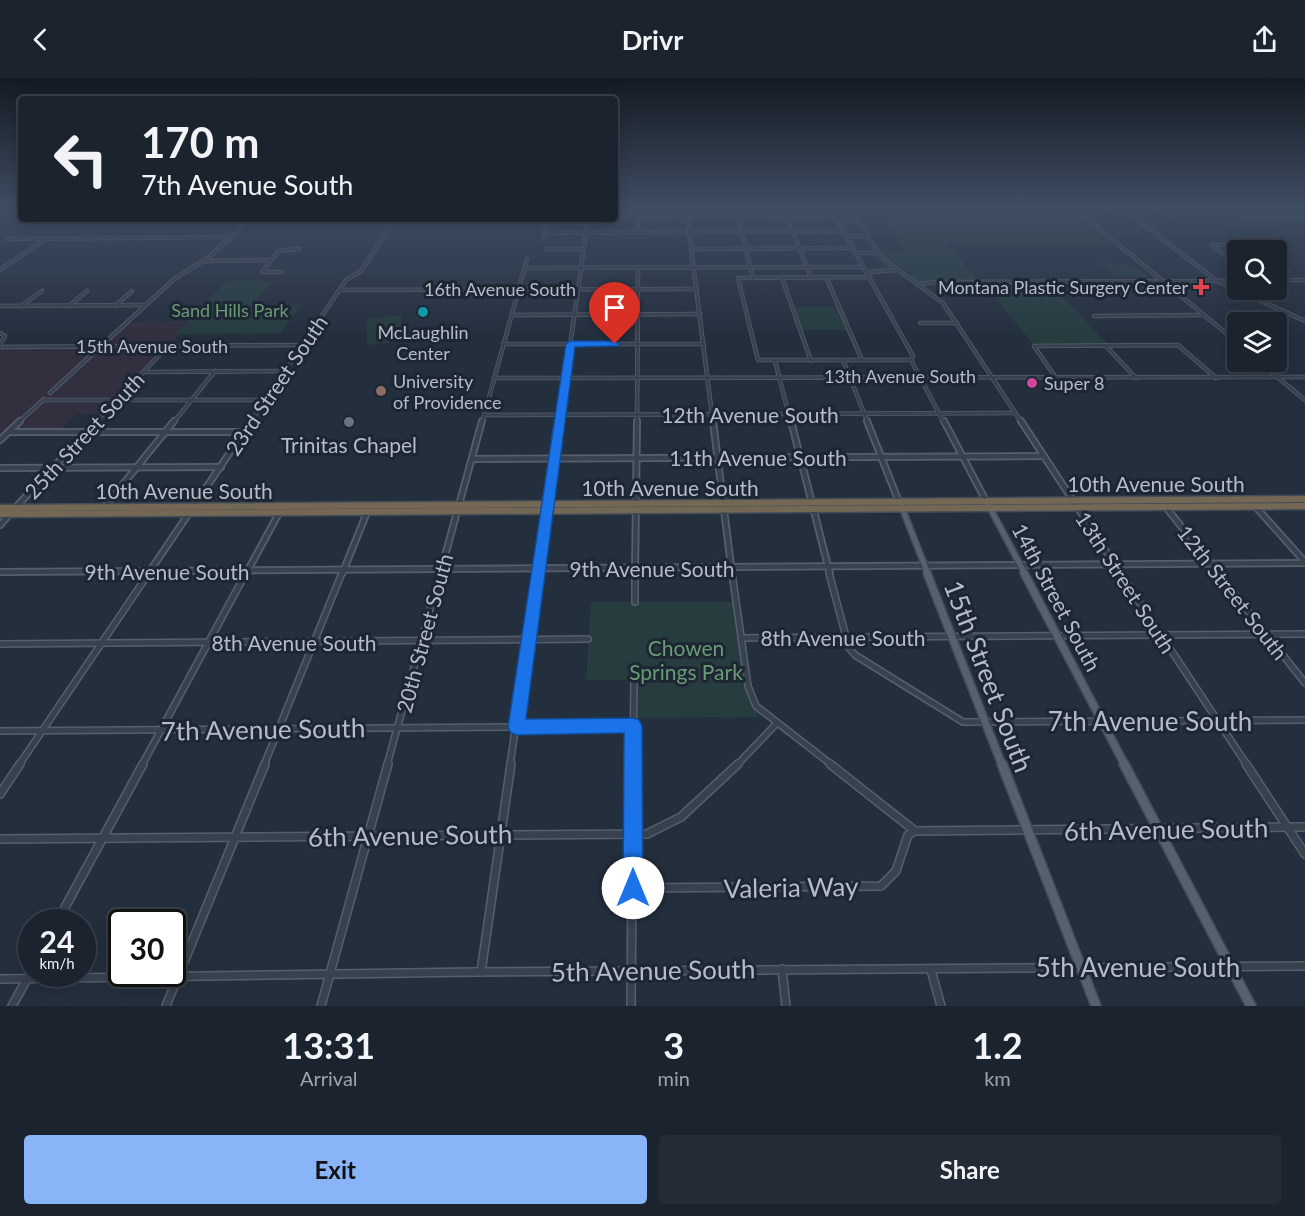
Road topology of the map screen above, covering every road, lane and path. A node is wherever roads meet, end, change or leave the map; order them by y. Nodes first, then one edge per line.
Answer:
1 (29, 250) edge
2 (216, 250) edge
3 (282, 250) edge
4 (375, 250) edge
5 (584, 250) edge
6 (692, 250) edge
7 (746, 250) edge
8 (800, 250) edge
9 (877, 250) edge
10 (1126, 250) edge
11 (1177, 250) edge
12 (856, 253) joint
13 (879, 253) junction
14 (527, 259) dead end
15 (271, 260) junction
16 (204, 261) junction
17 (694, 267) junction
18 (750, 267) junction
19 (807, 267) junction
20 (863, 267) junction
21 (524, 268) junction
22 (581, 268) junction
23 (638, 268) junction
24 (0, 270) edge
25 (896, 270) junction
26 (281, 272) dead end
27 (867, 272) junction
28 (811, 277) junction
29 (826, 277) junction
30 (870, 277) junction
31 (753, 278) junction
32 (783, 278) junction
33 (1287, 280) edge
34 (1305, 280) edge
35 (1163, 281) junction
36 (1217, 281) junction
37 (1227, 281) edge
38 (921, 284) junction
39 (519, 289) junction
40 (578, 289) junction
41 (637, 289) junction
42 (697, 289) junction
43 (340, 290) junction
44 (42, 291) dead end
45 (87, 291) dead end
46 (132, 291) dead end
47 (0, 306) edge
48 (21, 306) junction
49 (69, 306) junction
50 (115, 306) junction
51 (145, 306) junction
52 (700, 314) junction
53 (512, 315) junction
54 (574, 315) junction
55 (637, 315) junction
56 (1203, 315) junction
57 (1094, 316) dead end
58 (1305, 321) edge
59 (920, 323) dead end
60 (957, 323) junction
61 (0, 333) edge
62 (1227, 334) edge
63 (503, 344) junction
64 (570, 344) junction
65 (637, 344) junction
66 (704, 344) junction
67 (303, 345) junction
68 (1105, 345) junction
69 (0, 346) edge
70 (101, 346) junction
71 (168, 346) junction
72 (843, 360) junction
73 (862, 360) junction
74 (911, 360) junction
75 (775, 361) junction
76 (811, 361) junction
77 (215, 371) junction
78 (286, 371) junction
79 (144, 372) junction
80 (1271, 372) edge
81 (778, 376) junction
82 (849, 376) junction
83 (920, 376) junction
84 (991, 376) junction
85 (566, 377) junction
86 (637, 377) junction
87 (708, 377) junction
88 (1277, 377) junction
89 (1305, 377) edge
90 (494, 378) junction
91 (1056, 378) junction
92 (1136, 378) junction
93 (1216, 378) junction
94 (266, 399) junction
95 (43, 400) junction
96 (117, 400) junction
97 (192, 400) junction
98 (1305, 400) edge
99 (864, 413) junction
100 (940, 413) junction
101 (1016, 413) junction
102 (636, 414) junction
103 (713, 414) junction
104 (789, 414) junction
105 (560, 415) junction
106 (484, 416) junction
107 (9, 432) junction
108 (88, 432) junction
109 (166, 432) junction
110 (245, 432) junction
111 (0, 440) edge
112 (881, 456) junction
113 (962, 456) junction
114 (1044, 456) junction
115 (718, 457) junction
116 (799, 457) junction
117 (554, 458) junction
118 (635, 458) junction
119 (472, 459) junction
120 (221, 467) junction
121 (0, 468) edge
122 (53, 468) junction
123 (137, 468) junction
124 (1248, 499) junction
125 (1305, 499) edge
126 (1074, 501) junction
127 (1161, 501) junction
128 (901, 505) junction
129 (989, 505) junction
130 (812, 506) junction
131 (1305, 506) edge
132 (194, 507) junction
133 (635, 507) junction
134 (724, 507) junction
135 (1166, 507) junction
136 (1256, 507) junction
137 (0, 508) edge
138 (16, 508) junction
139 (104, 508) junction
140 (369, 508) junction
141 (458, 508) junction
142 (547, 508) junction
143 (1078, 508) junction
144 (281, 509) junction
145 (0, 514) edge
146 (10, 514) junction
147 (99, 514) junction
148 (189, 514) junction
149 (0, 525) edge
150 (1305, 562) edge
151 (1115, 564) junction
152 (1211, 564) junction
153 (1020, 565) junction
154 (924, 566) junction
155 (732, 567) junction
156 (828, 567) junction
157 (539, 568) junction
158 (635, 568) junction
159 (345, 570) junction
160 (442, 570) junction
161 (151, 571) junction
162 (248, 571) junction
163 (0, 572) edge
164 (635, 602) dead end
165 (1266, 634) junction
166 (1305, 634) edge
167 (1161, 635) junction
168 (952, 636) junction
169 (1058, 636) junction
170 (846, 637) junction
171 (741, 638) junction
172 (588, 639) dead end
173 (529, 640) junction
174 (422, 641) junction
175 (208, 642) junction
176 (315, 642) junction
177 (103, 643) junction
178 (0, 644) edge
179 (634, 680) dead end
180 (1305, 683) edge
181 (1217, 720) junction
182 (1305, 720) edge
183 (1101, 721) junction
184 (984, 722) junction
185 (777, 723) junction
186 (633, 726) junction
187 (516, 727) junction
188 (398, 728) junction
189 (280, 729) junction
190 (161, 730) junction
191 (0, 731) edge
192 (43, 731) junction
193 (0, 794) edge
194 (1288, 827) junction
195 (1305, 827) edge
196 (1157, 829) junction
197 (1027, 830) junction
198 (915, 831) junction
199 (500, 834) junction
200 (633, 835) junction
201 (368, 836) junction
202 (235, 837) junction
203 (0, 839) edge
204 (102, 839) junction
205 (1305, 854) edge
206 (633, 888) junction
207 (64, 909) edge
208 (186, 957) edge
209 (1080, 966) junction
210 (1305, 966) edge
211 (1230, 967) junction
212 (782, 969) junction
213 (931, 970) junction
214 (631, 971) junction
215 (481, 972) junction
216 (330, 973) junction
217 (186, 977) edge
218 (18, 978) edge
219 (0, 979) edge
220 (22, 987) edge
221 (174, 987) edge
222 (12, 1006) edge
223 (166, 1006) edge
224 (321, 1006) edge
225 (631, 1006) edge
226 (786, 1006) edge
227 (941, 1006) edge
228 (1096, 1006) edge
229 (1251, 1006) edge

1 - 24 street
2 - 16 street
3 - 15 street
4 - 43 street, 23rd Street South
5 - 22 street
6 - 17 street
7 - 18 street
8 - 19 street
9 - 13 street, 13th Street South
10 - 35 street
11 - 36 street
12 - 13 street
12 - 20 street, 14th Street South
13 - 25 street, 13th Street South
14 - 21 street, 20th Street South
15 - 16 street
15 - 26 street
16 - 51 street
17 - 18 street
17 - 23 street
17 - 42 street
18 - 19 street
18 - 31 street
19 - 20 street
19 - 28 street
20 - 27 street, 14th Street South
21 - 22 street
21 - 39 street, 20th Street South
22 - 23 street
22 - 40 street
23 - 41 street
25 - 27 street
25 - 38 street, 13th Street South
27 - 30 street, 14th Street South
28 - 29 street
28 - 32 street
29 - 30 street
29 - 73 street
30 - 74 street, 14th Street South
31 - 32 street
31 - 75 street
32 - 76 street
33 - 34 street
35 - 36 street
35 - 38 street
35 - 56 street
36 - 37 street
36 - 58 street
38 - 60 street, 13th Street South
39 - 40 street, 16th Avenue South
39 - 43 street, 16th Avenue South
39 - 53 street, 20th Street South
40 - 41 street, 16th Avenue South
40 - 54 street
41 - 42 street, 16th Avenue South
41 - 55 street
42 - 52 street
43 - 67 street, 23rd Street South
44 - 48 street
45 - 49 street
46 - 50 street
47 - 48 street
48 - 49 street
49 - 50 street
50 - 51 street
51 - 70 street
52 - 55 street
52 - 66 street
53 - 54 street
53 - 63 street, 20th Street South
54 - 55 street
54 - 64 street
55 - 65 street
56 - 57 street
56 - 62 street
59 - 60 street
60 - 84 street, 13th Street South
61 - 69 street
63 - 64 street
63 - 90 street, 20th Street South
64 - 65 street
64 - 85 street
65 - 66 street
65 - 86 street
66 - 87 street
67 - 71 street, 15th Avenue South
67 - 78 street, 23rd Street South
68 - 91 street
68 - 92 street
68 - 93 street
69 - 70 street, 15th Avenue South
70 - 71 street, 15th Avenue South
70 - 95 street
71 - 79 street, 25th Street South
72 - 73 street
72 - 76 street
72 - 82 street, 15th Street South
73 - 74 street
74 - 83 street, 14th Street South
75 - 76 street
75 - 81 street
77 - 78 street
77 - 79 street
77 - 97 street
78 - 94 street, 23rd Street South
79 - 96 street, 25th Street South
80 - 88 street
81 - 82 street, 13th Avenue South
81 - 87 street, 13th Avenue South
81 - 104 street
82 - 83 street, 13th Avenue South
82 - 99 street, 15th Street South
83 - 84 street, 13th Avenue South
83 - 100 street, 14th Street South
84 - 91 street, 13th Avenue South
84 - 101 street, 13th Street South
85 - 86 street, 13th Avenue South
85 - 90 street, 13th Avenue South
85 - 105 street
86 - 87 street, 13th Avenue South
86 - 102 street
87 - 103 street
88 - 89 street, 13th Avenue South
88 - 93 street, 13th Avenue South
88 - 98 street
90 - 106 street, 20th Street South
91 - 92 street, 13th Avenue South
92 - 93 street, 13th Avenue South
94 - 97 street
94 - 110 street, 23rd Street South
95 - 96 street
95 - 107 street
96 - 97 street
96 - 108 street, 25th Street South
97 - 109 street
99 - 100 street, 12th Avenue South
99 - 104 street, 12th Avenue South
99 - 112 street, 15th Street South
100 - 101 street, 12th Avenue South
100 - 113 street, 14th Street South
101 - 114 street, 13th Street South
102 - 103 street, 12th Avenue South
102 - 105 street, 12th Avenue South
102 - 118 street
103 - 104 street, 12th Avenue South
103 - 115 street
104 - 116 street
105 - 106 street, 12th Avenue South
105 - 117 street
106 - 119 street, 20th Street South
107 - 108 street
107 - 111 street
108 - 109 street
108 - 122 street, 25th Street South
109 - 110 street
109 - 123 street
110 - 120 street, 23rd Street South
112 - 113 street, 11th Avenue South
112 - 116 street, 11th Avenue South
112 - 128 street, 15th Street South
113 - 114 street, 11th Avenue South
113 - 129 street, 14th Street South
114 - 126 street, 13th Street South
115 - 116 street, 11th Avenue South
115 - 118 street, 11th Avenue South
115 - 134 street
116 - 130 street
117 - 118 street, 11th Avenue South
117 - 119 street, 11th Avenue South
117 - 142 street
118 - 133 street
119 - 141 street, 20th Street South
120 - 123 street
120 - 132 street, 23rd Street South
121 - 122 street
122 - 123 street
122 - 138 street, 25th Street South
123 - 139 street
124 - 125 highway, 10th Avenue South
124 - 127 highway, 10th Avenue South
124 - 136 street
126 - 127 highway, 10th Avenue South
126 - 129 highway, 10th Avenue South
126 - 143 street, 13th Street South
127 - 135 street, 12th Street South
128 - 129 highway, 10th Avenue South
128 - 130 highway, 10th Avenue South
128 - 154 main road, 15th Street South
129 - 143 highway, 10th Avenue South
129 - 153 main road, 14th Street South
130 - 134 highway, 10th Avenue South
130 - 156 street
131 - 136 highway, 10th Avenue South
132 - 139 highway, 10th Avenue South
132 - 144 highway, 10th Avenue South
132 - 148 street, 23rd Street South
133 - 134 highway, 10th Avenue South
133 - 142 highway, 10th Avenue South
133 - 158 street
134 - 155 street
135 - 136 highway, 10th Avenue South
135 - 143 highway, 10th Avenue South
135 - 152 street, 12th Street South
136 - 150 street
137 - 138 highway, 10th Avenue South
138 - 139 highway, 10th Avenue South
138 - 146 street, 25th Street South
139 - 147 street
140 - 141 highway, 10th Avenue South
140 - 144 highway, 10th Avenue South
140 - 159 street
141 - 142 highway, 10th Avenue South
141 - 160 street, 20th Street South
142 - 157 street
143 - 151 street, 13th Street South
144 - 148 highway, 10th Avenue South
144 - 162 street
145 - 146 highway, 10th Avenue South
146 - 147 highway, 10th Avenue South
146 - 149 street, 25th Street South
147 - 148 highway, 10th Avenue South
148 - 161 street, 23rd Street South
150 - 152 street, 9th Avenue South
151 - 152 street, 9th Avenue South
151 - 153 street, 9th Avenue South
151 - 167 street, 13th Street South
152 - 165 street, 12th Street South
153 - 154 street, 9th Avenue South
153 - 169 main road, 14th Street South
154 - 156 street, 9th Avenue South
154 - 168 main road, 15th Street South
155 - 156 street, 9th Avenue South
155 - 158 street, 9th Avenue South
155 - 171 street
156 - 170 street
157 - 158 street, 9th Avenue South
157 - 160 street, 9th Avenue South
157 - 173 street
158 - 164 street
159 - 160 street, 9th Avenue South
159 - 162 street, 9th Avenue South
159 - 176 street
160 - 174 street, 20th Street South
161 - 162 street, 9th Avenue South
161 - 163 street, 9th Avenue South
161 - 177 street, 23rd Street South
162 - 175 street
165 - 166 street, 8th Avenue South
165 - 167 street, 8th Avenue South
165 - 180 street, 12th Street South
167 - 169 street, 8th Avenue South
167 - 181 street, 13th Street South
168 - 169 street, 8th Avenue South
168 - 170 street, 8th Avenue South
168 - 184 main road, 15th Street South
169 - 183 main road, 14th Street South
170 - 171 street, 8th Avenue South
170 - 184 street, 7th Avenue South
171 - 185 street
172 - 173 street, 8th Avenue South
173 - 174 street, 8th Avenue South
173 - 187 street
174 - 176 street, 8th Avenue South
174 - 188 street, 20th Street South
175 - 176 street, 8th Avenue South
175 - 177 street, 8th Avenue South
175 - 190 street
176 - 189 street
177 - 178 street, 8th Avenue South
177 - 192 street, 23rd Street South
179 - 186 street
181 - 182 street, 7th Avenue South
181 - 183 street, 7th Avenue South
181 - 194 street, 13th Street South
183 - 184 street, 7th Avenue South
183 - 196 main road, 14th Street South
184 - 197 main road, 15th Street South
185 - 198 street
185 - 200 street, 6th Avenue South
186 - 187 street, 7th Avenue South
186 - 200 street
187 - 188 street, 7th Avenue South
187 - 199 street
188 - 189 street, 7th Avenue South
188 - 201 street, 20th Street South
189 - 190 street, 7th Avenue South
189 - 202 street
190 - 192 street, 7th Avenue South
190 - 204 street
191 - 192 street, 7th Avenue South
192 - 193 street, 23rd Street South
194 - 195 street, 6th Avenue South
194 - 196 street, 6th Avenue South
194 - 205 street, 13th Street South
196 - 197 street, 6th Avenue South
196 - 211 main road, 14th Street South
197 - 198 street, 6th Avenue South
197 - 209 main road, 15th Street South
198 - 206 street, Valeria Way
199 - 200 street, 6th Avenue South
199 - 201 street, 6th Avenue South
199 - 215 street
200 - 206 street
201 - 202 street, 6th Avenue South
201 - 216 street, 20th Street South
202 - 204 street, 6th Avenue South
202 - 208 street
203 - 204 street, 6th Avenue South
204 - 207 street
206 - 214 street
209 - 211 street, 5th Avenue South
209 - 213 street, 5th Avenue South
209 - 228 main road, 15th Street South
210 - 211 street, 5th Avenue South
211 - 229 main road, 14th Street South
212 - 213 street, 5th Avenue South
212 - 214 street, 5th Avenue South
212 - 226 street
213 - 227 street
214 - 215 street, 5th Avenue South
214 - 225 street
215 - 216 street, 5th Avenue South
216 - 217 street, 5th Avenue South
216 - 224 street, 20th Street South
218 - 219 street, 5th Avenue South
220 - 222 street
221 - 223 street

